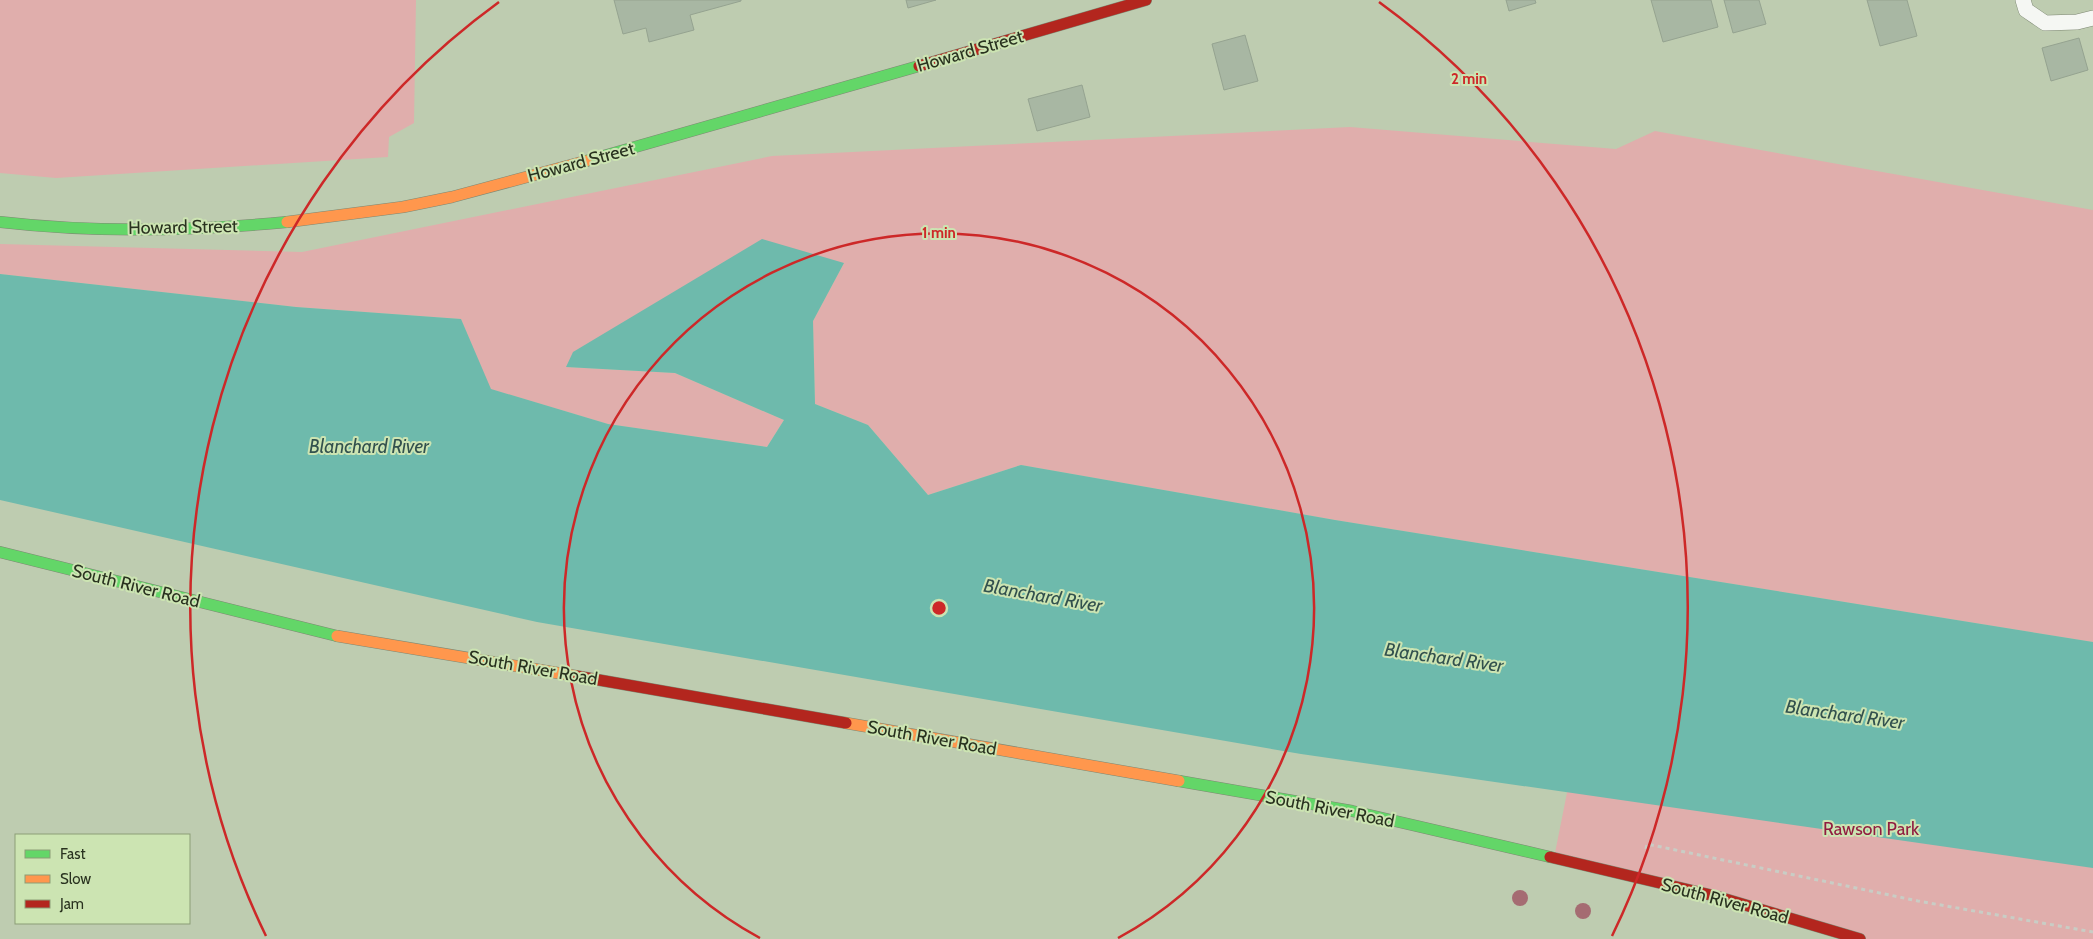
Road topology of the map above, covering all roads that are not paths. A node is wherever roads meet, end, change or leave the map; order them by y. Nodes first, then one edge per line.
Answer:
1 (1146, 0) edge
2 (2023, 0) edge
3 (2093, 18) edge
4 (0, 222) edge
5 (0, 552) edge
6 (1860, 939) edge

1 - 4 street, Howard Street
2 - 3 lane
5 - 6 street, South River Road

